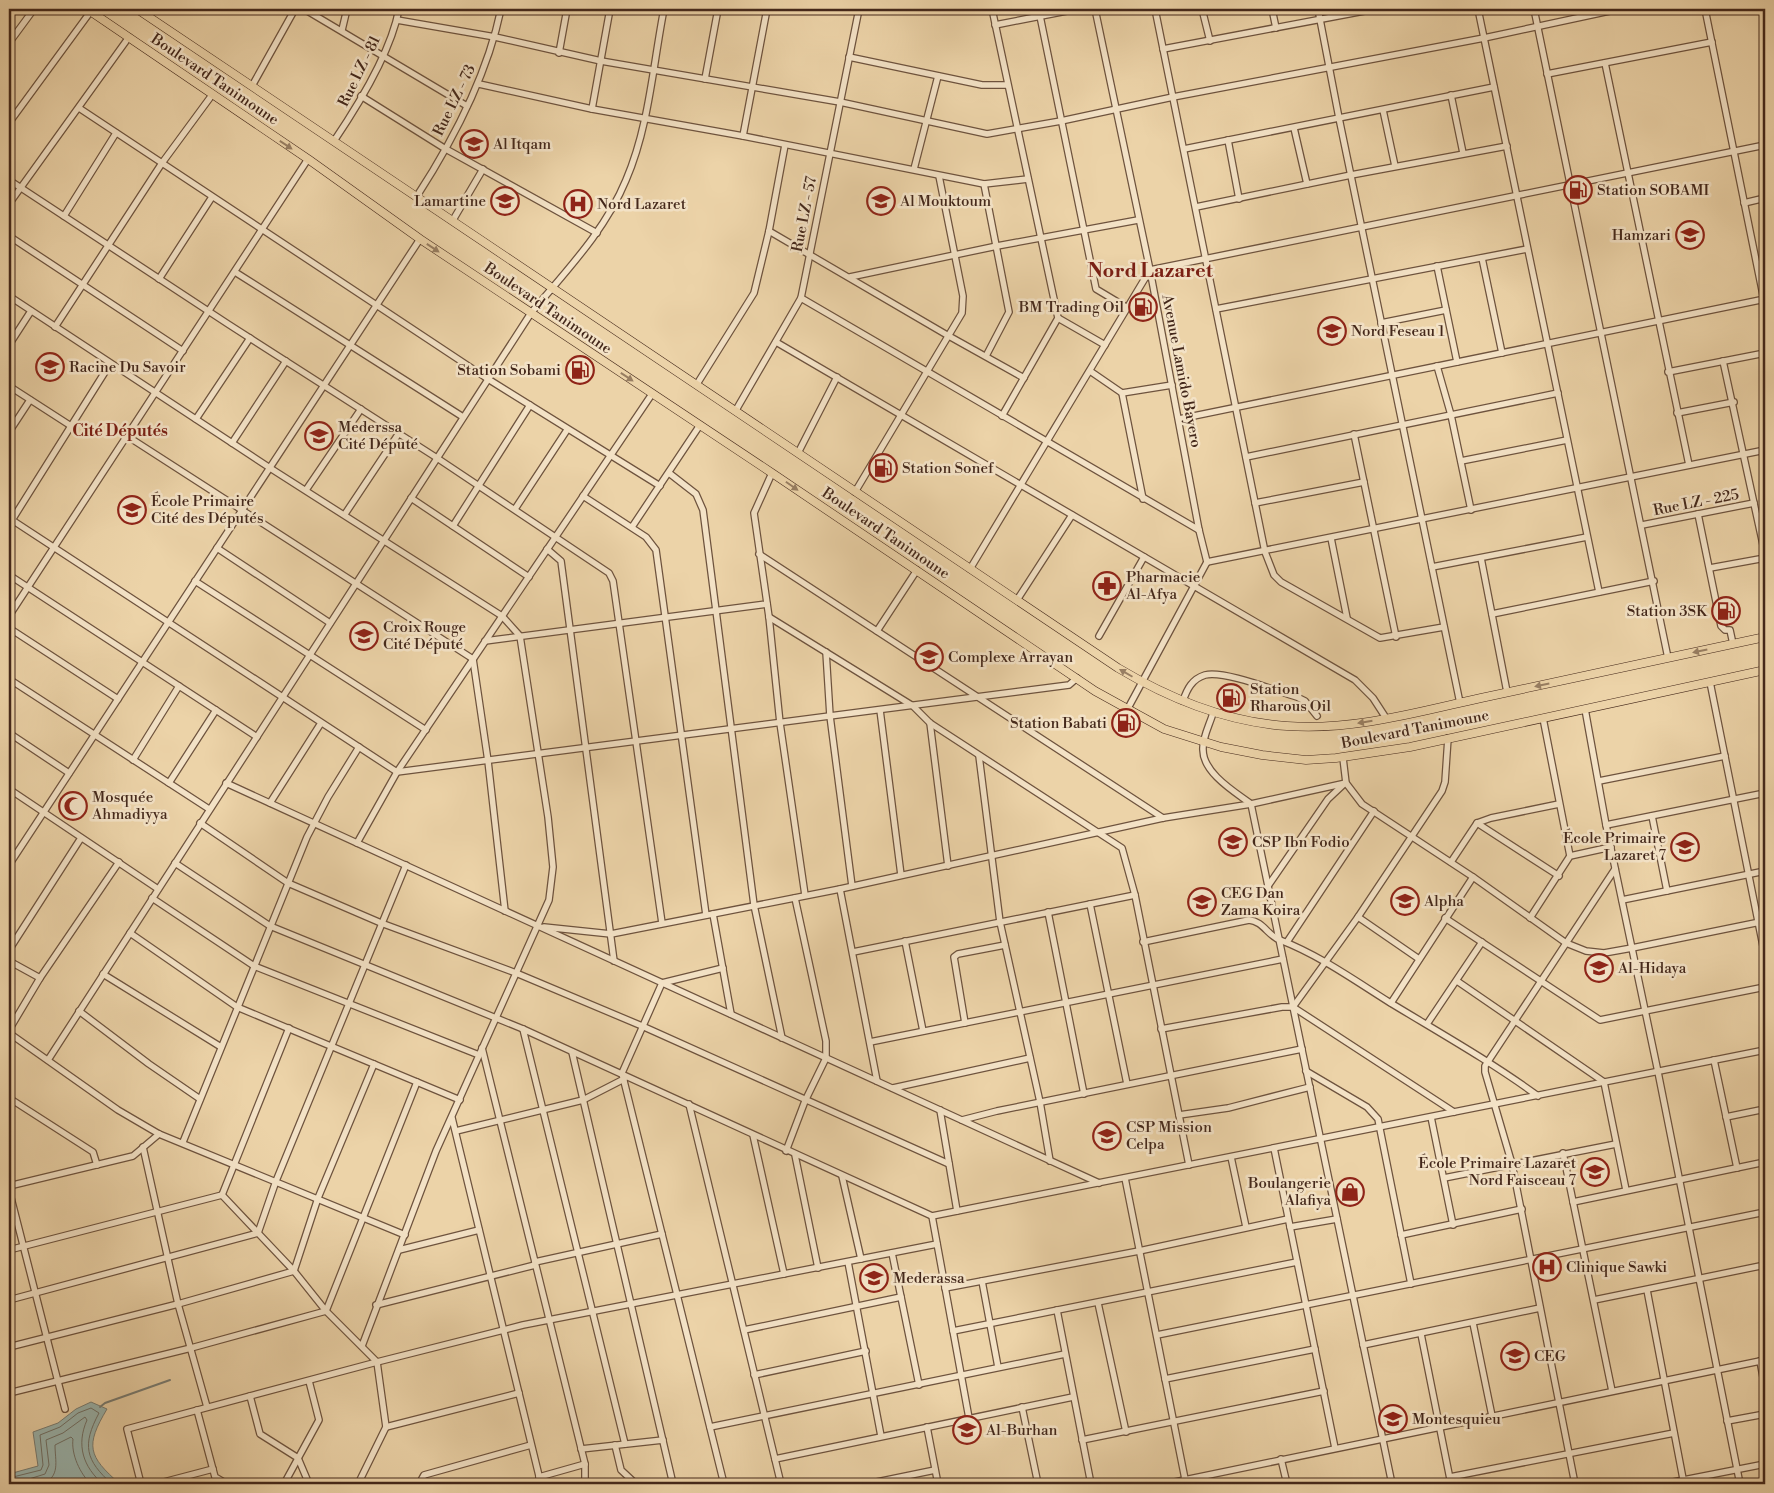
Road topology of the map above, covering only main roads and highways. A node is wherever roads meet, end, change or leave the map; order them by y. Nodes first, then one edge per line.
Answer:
1 (137, 9) edge
2 (89, 10) edge
3 (1765, 637) edge
4 (1765, 670) edge

3 -> 1 main road, Boulevard Tanimoune
2 -> 4 main road, Boulevard Tanimoune

